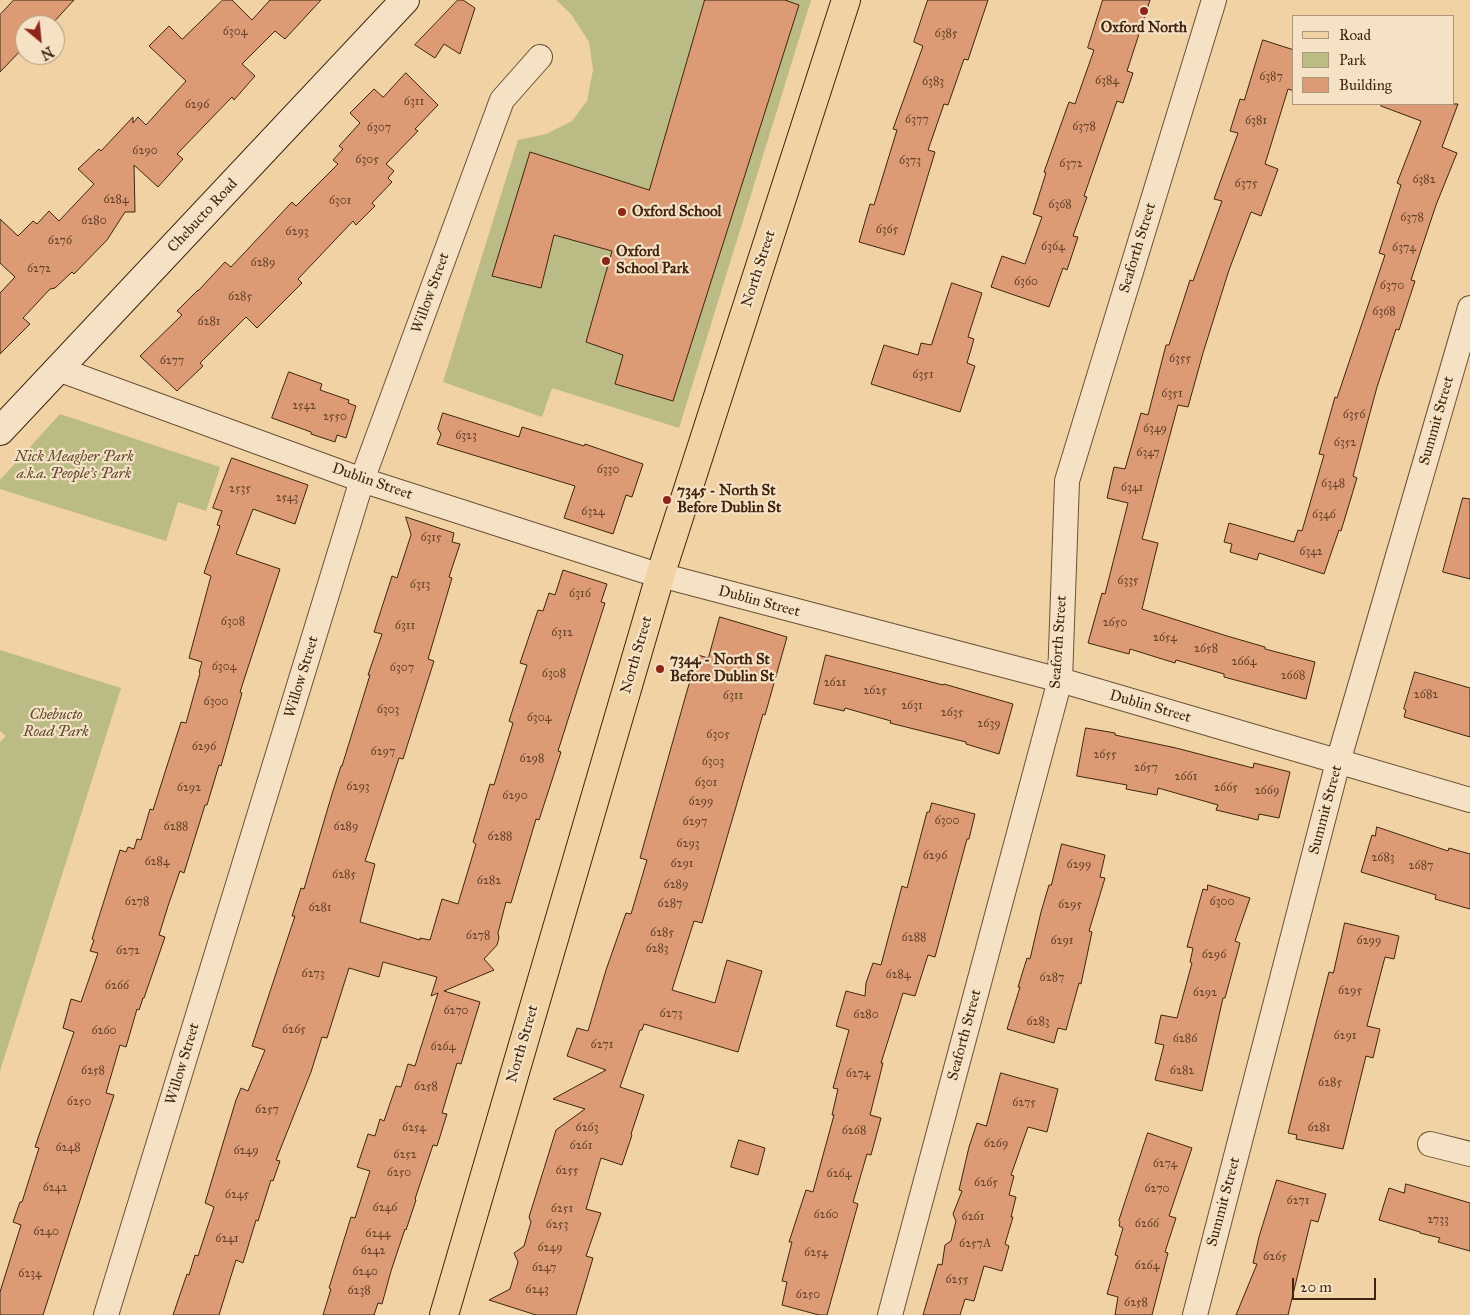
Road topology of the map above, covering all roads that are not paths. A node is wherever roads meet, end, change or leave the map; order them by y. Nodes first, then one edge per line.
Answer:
1 (406, 0) edge
2 (846, 0) edge
3 (1214, 0) edge
4 (540, 57) dead end
5 (1470, 308) edge
6 (58, 369) junction
7 (0, 431) edge
8 (362, 480) junction
9 (660, 576) junction
10 (1060, 680) junction
11 (1338, 762) junction
12 (1470, 800) edge
13 (1430, 1144) dead end
14 (1470, 1154) edge
15 (106, 1315) edge
16 (444, 1315) edge
17 (890, 1315) edge
18 (1195, 1315) edge

1 - 6 street, Chebucto Road
2 - 9 main road, North Street
3 - 10 street, Seaforth Street
4 - 8 street, Willow Street
5 - 11 street, Summit Street
6 - 7 street, Chebucto Road
6 - 8 street, Dublin Street
8 - 9 street, Dublin Street
8 - 15 street, Willow Street
9 - 10 street, Dublin Street
9 - 16 main road, North Street
10 - 11 street, Dublin Street
10 - 17 street, Seaforth Street
11 - 12 street, Dublin Street
11 - 18 street, Summit Street
13 - 14 street

